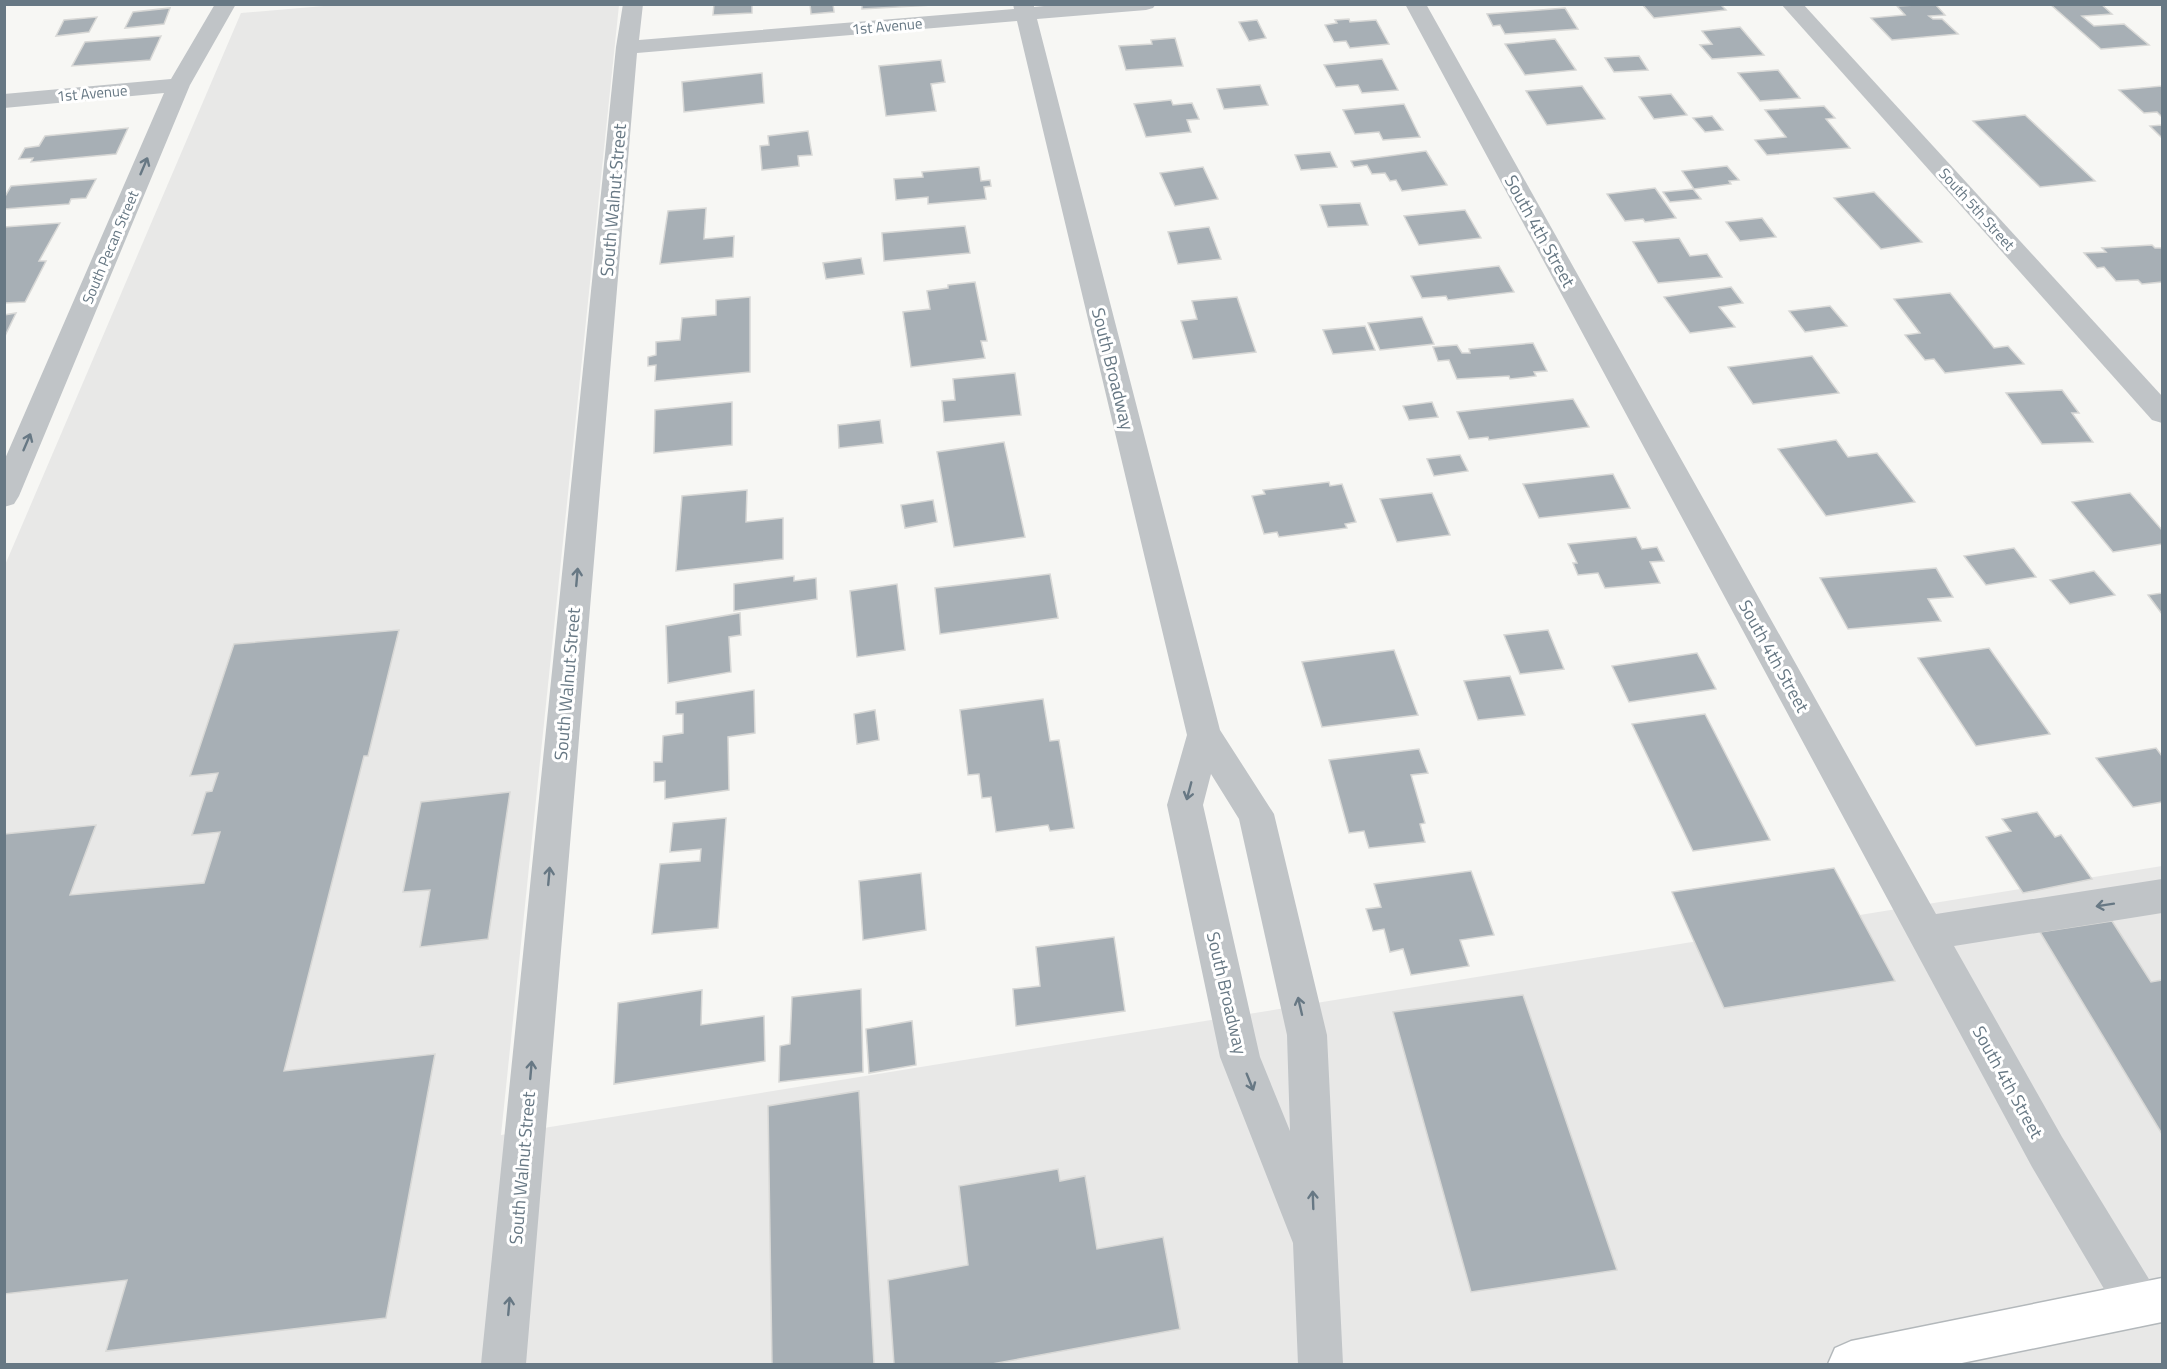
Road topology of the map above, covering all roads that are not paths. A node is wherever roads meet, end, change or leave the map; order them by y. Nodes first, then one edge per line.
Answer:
1 (226, 4) edge
2 (633, 4) edge
3 (1146, 4) edge
4 (1415, 4) edge
5 (1791, 4) edge
6 (1024, 9) edge
7 (627, 46) junction
8 (179, 85) junction
9 (4, 101) edge
10 (2163, 413) edge
11 (4, 496) edge
12 (1204, 735) junction
13 (2163, 896) edge
14 (1927, 933) junction
15 (1315, 1243) junction
16 (2151, 1303) edge
17 (504, 1365) edge
18 (1322, 1365) edge
19 (1851, 1365) edge

1 - 8 street, South Pecan Street
2 - 7 street, South Walnut Street
3 - 6 street, 1st Avenue
4 - 14 street, South 4th Street
5 - 10 street, South 5th Street
6 - 7 street, 1st Avenue
6 - 12 street, South Broadway
17 -> 7 street, South Walnut Street
8 - 9 street, 1st Avenue
11 -> 8 street, South Pecan Street
15 -> 12 street, South Broadway
12 -> 15 street, South Broadway
13 -> 14 street
14 - 16 street, South 4th Street
15 - 18 street, South Broadway
16 - 19 main road

